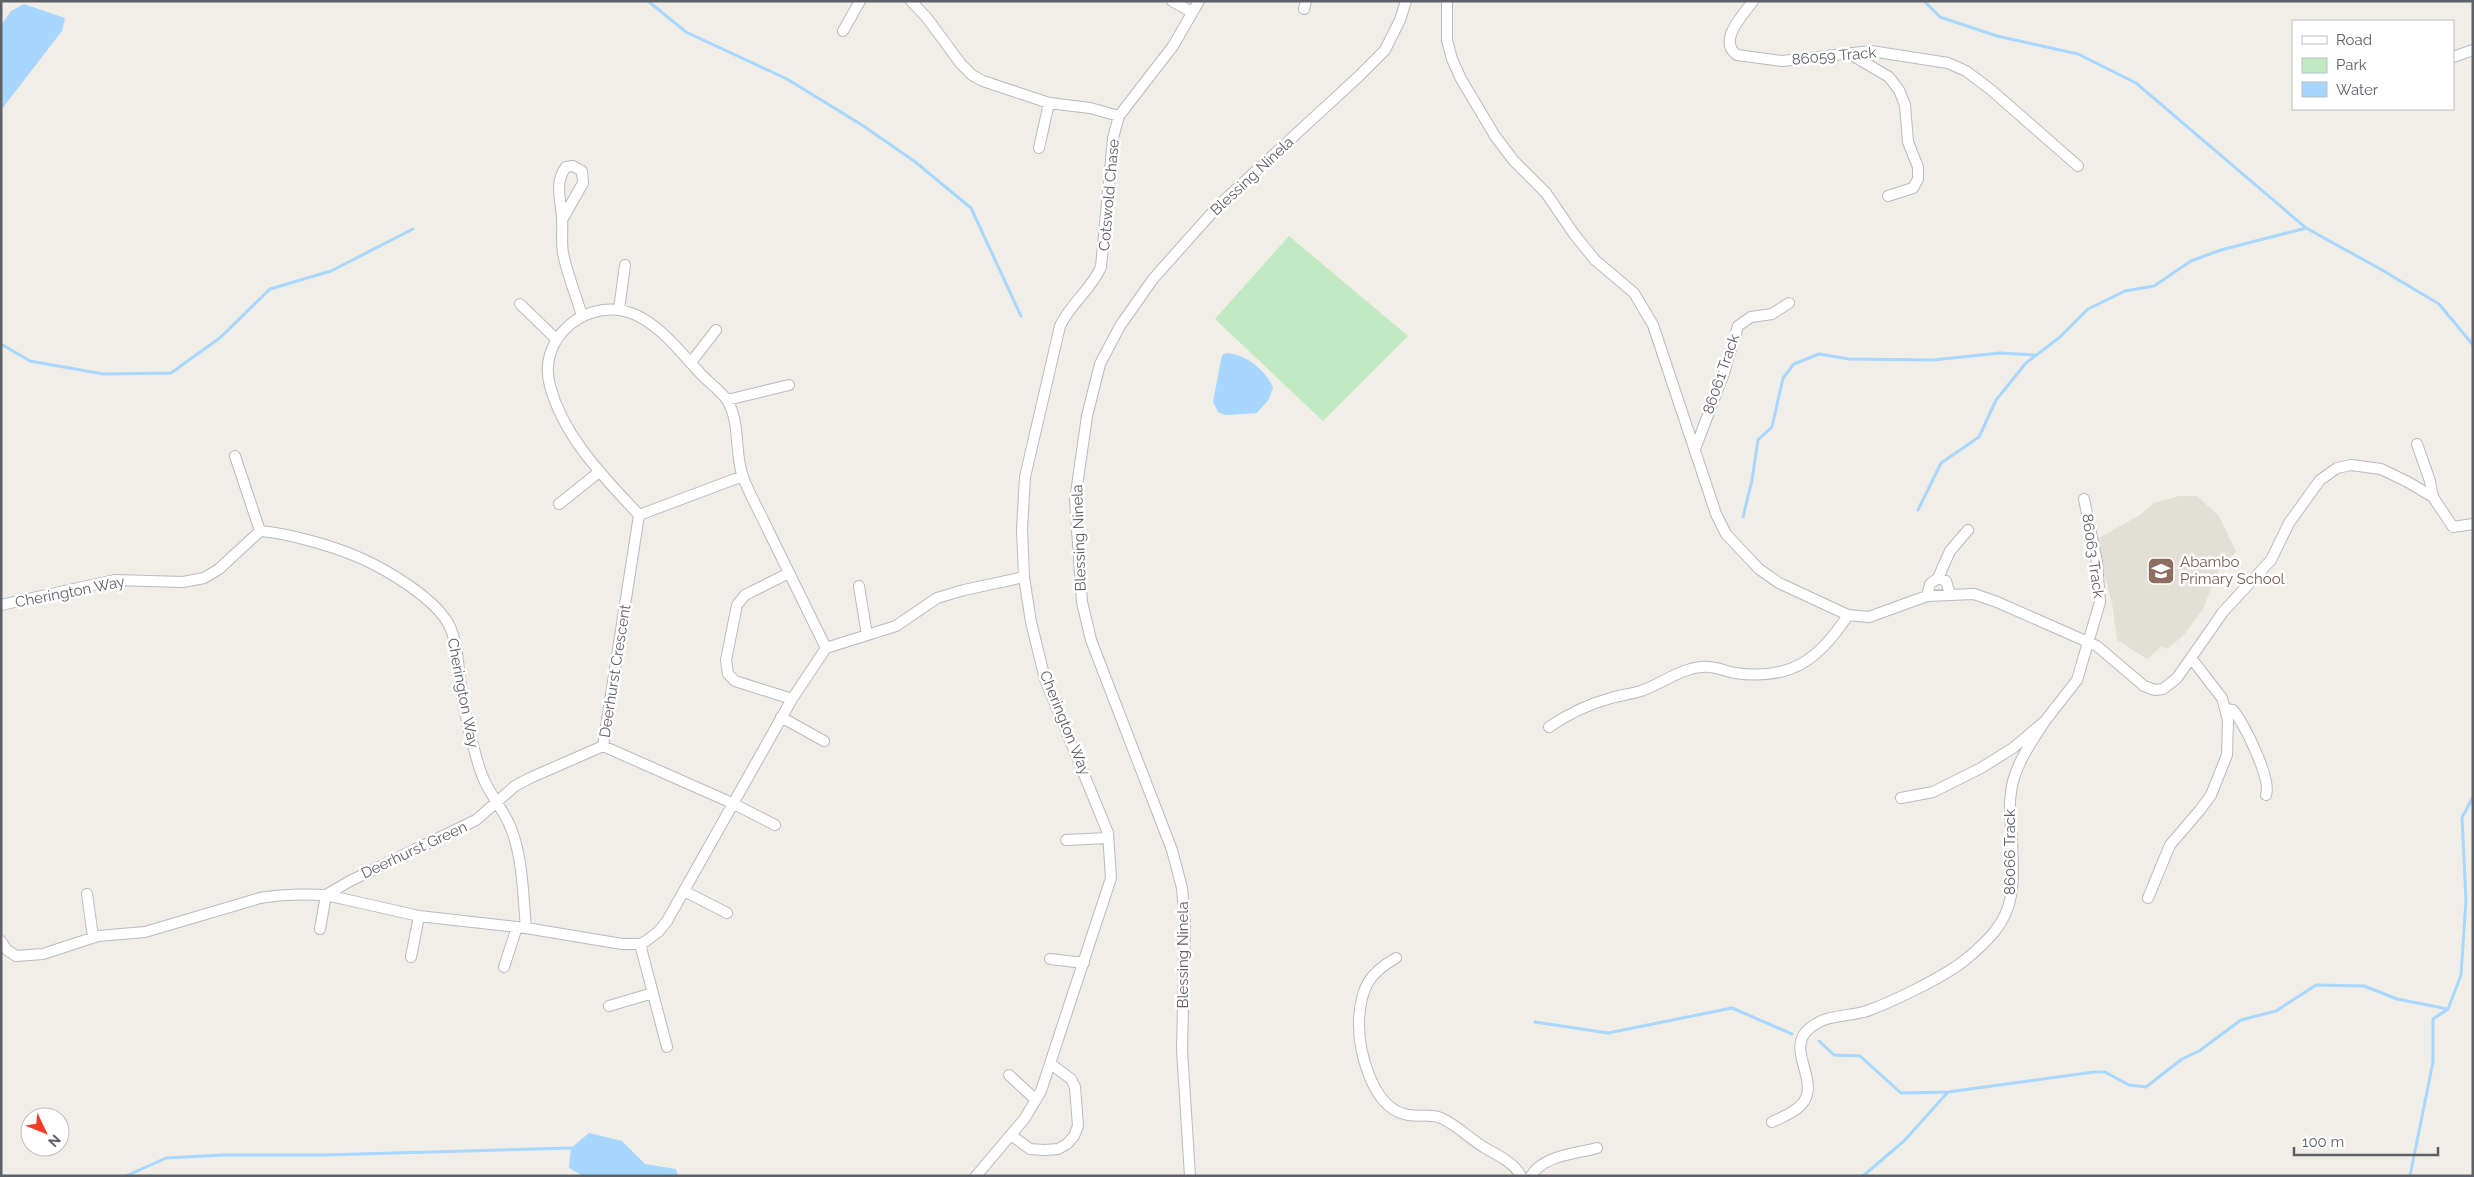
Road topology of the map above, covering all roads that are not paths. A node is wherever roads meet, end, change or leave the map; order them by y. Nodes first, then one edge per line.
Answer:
1 (860, 1) edge
2 (911, 1) edge
3 (1172, 1) edge
4 (1198, 1) edge
5 (1406, 1) edge
6 (1446, 1) edge
7 (1753, 1) edge
8 (1192, 12) junction
9 (843, 31) dead end
10 (2473, 50) edge
11 (1850, 54) junction
12 (2454, 57) edge
13 (1049, 103) junction
14 (1119, 116) junction
15 (1039, 148) dead end
16 (2078, 166) dead end
17 (1888, 196) dead end
18 (562, 220) junction
19 (625, 265) dead end
20 (1789, 303) dead end
21 (520, 304) dead end
22 (619, 309) junction
23 (582, 316) junction
24 (716, 330) dead end
25 (556, 339) junction
26 (692, 361) junction
27 (789, 385) dead end
28 (727, 400) junction
29 (2417, 444) dead end
30 (1695, 450) junction
31 (235, 456) dead end
32 (599, 472) junction
33 (743, 476) junction
34 (2433, 497) junction
35 (2084, 499) dead end
36 (559, 504) dead end
37 (639, 516) junction
38 (2473, 524) edge
39 (1968, 530) dead end
40 (260, 531) junction
41 (789, 573) junction
42 (1024, 577) junction
43 (1938, 578) junction
44 (859, 586) dead end
45 (1950, 594) junction
46 (1927, 596) junction
47 (1, 604) edge
48 (1848, 615) junction
49 (867, 635) junction
50 (2088, 642) junction
51 (826, 648) junction
52 (2191, 658) junction
53 (792, 699) junction
54 (2226, 709) junction
55 (781, 717) junction
56 (2045, 721) junction
57 (1549, 727) dead end
58 (824, 741) dead end
59 (603, 746) junction
60 (2266, 795) dead end
61 (1901, 798) dead end
62 (498, 802) junction
63 (732, 803) junction
64 (775, 825) dead end
65 (1108, 838) junction
66 (1066, 840) dead end
67 (684, 891) junction
68 (88, 894) dead end
69 (326, 895) junction
70 (2148, 898) dead end
71 (727, 913) dead end
72 (419, 916) junction
73 (521, 928) junction
74 (320, 929) dead end
75 (93, 937) junction
76 (1, 941) edge
77 (640, 944) junction
78 (411, 957) dead end
79 (1396, 958) dead end
80 (1050, 959) dead end
81 (1084, 963) junction
82 (504, 967) dead end
83 (653, 993) junction
84 (609, 1006) dead end
85 (667, 1047) dead end
86 (1051, 1064) junction
87 (1009, 1075) dead end
88 (1036, 1100) junction
89 (1772, 1122) dead end
90 (1010, 1136) junction
91 (1597, 1148) dead end
92 (976, 1176) edge
93 (1190, 1176) edge
94 (1521, 1176) edge
95 (1531, 1176) edge

1 - 9 street
2 - 13 street
3 - 8 street
4 - 8 street, Cotswold Chase
5 - 93 street, Blessing Ninela
6 - 30 street
7 - 11 street, 86059 Track
8 - 14 street, Cotswold Chase
10 - 12 street
11 - 16 street, 86059 Track
11 - 17 street
13 - 14 street
13 - 15 street
14 - 42 street, Cotswold Chase
18 - 18 street
18 - 23 street
19 - 22 street
20 - 30 street, 86061 Track
21 - 25 street
22 - 23 street
22 - 26 street
23 - 25 street
24 - 26 street
25 - 32 street
26 - 28 street
27 - 28 street
28 - 33 street
29 - 34 street
30 - 48 street
31 - 40 street
32 - 36 street
32 - 37 street
33 - 37 street
33 - 41 street
34 - 38 street
34 - 52 street
35 - 50 street, 86063 Track
37 - 59 street, Deerhurst Crescent
39 - 43 street
40 - 47 street, Cherington Way
40 - 62 street, Cherington Way
41 - 51 street
41 - 53 street
42 - 49 street
42 - 65 street, Cherington Way
43 - 45 street
43 - 46 street
44 - 49 street
45 - 46 street
45 - 50 street
46 - 48 street
48 - 57 street
49 - 51 street
50 - 52 street
50 - 56 street, 86066 Track
51 - 53 street
52 - 54 street
53 - 55 street
54 - 60 street
54 - 70 street
55 - 58 street
55 - 63 street
56 - 61 street, 86066 Track
56 - 89 street, 86066 Track
59 - 62 street, Deerhurst Green
59 - 63 street, Deerhurst Crescent
62 - 69 street, Deerhurst Green
62 - 73 street, Cherington Way
63 - 64 street, Deerhurst Crescent
63 - 67 street
65 - 66 street
65 - 81 street, Cherington Way
67 - 71 street
67 - 77 street
68 - 75 street
69 - 72 street
69 - 74 street
69 - 75 street
72 - 73 street
72 - 78 street
73 - 77 street
73 - 82 street
75 - 76 street
77 - 83 street
79 - 94 street
80 - 81 street
81 - 86 street, Cherington Way
83 - 84 street
83 - 85 street
86 - 88 street, Cherington Way
86 - 90 street
87 - 88 street
88 - 90 street, Cherington Way
90 - 92 street, Cherington Way
91 - 95 street

